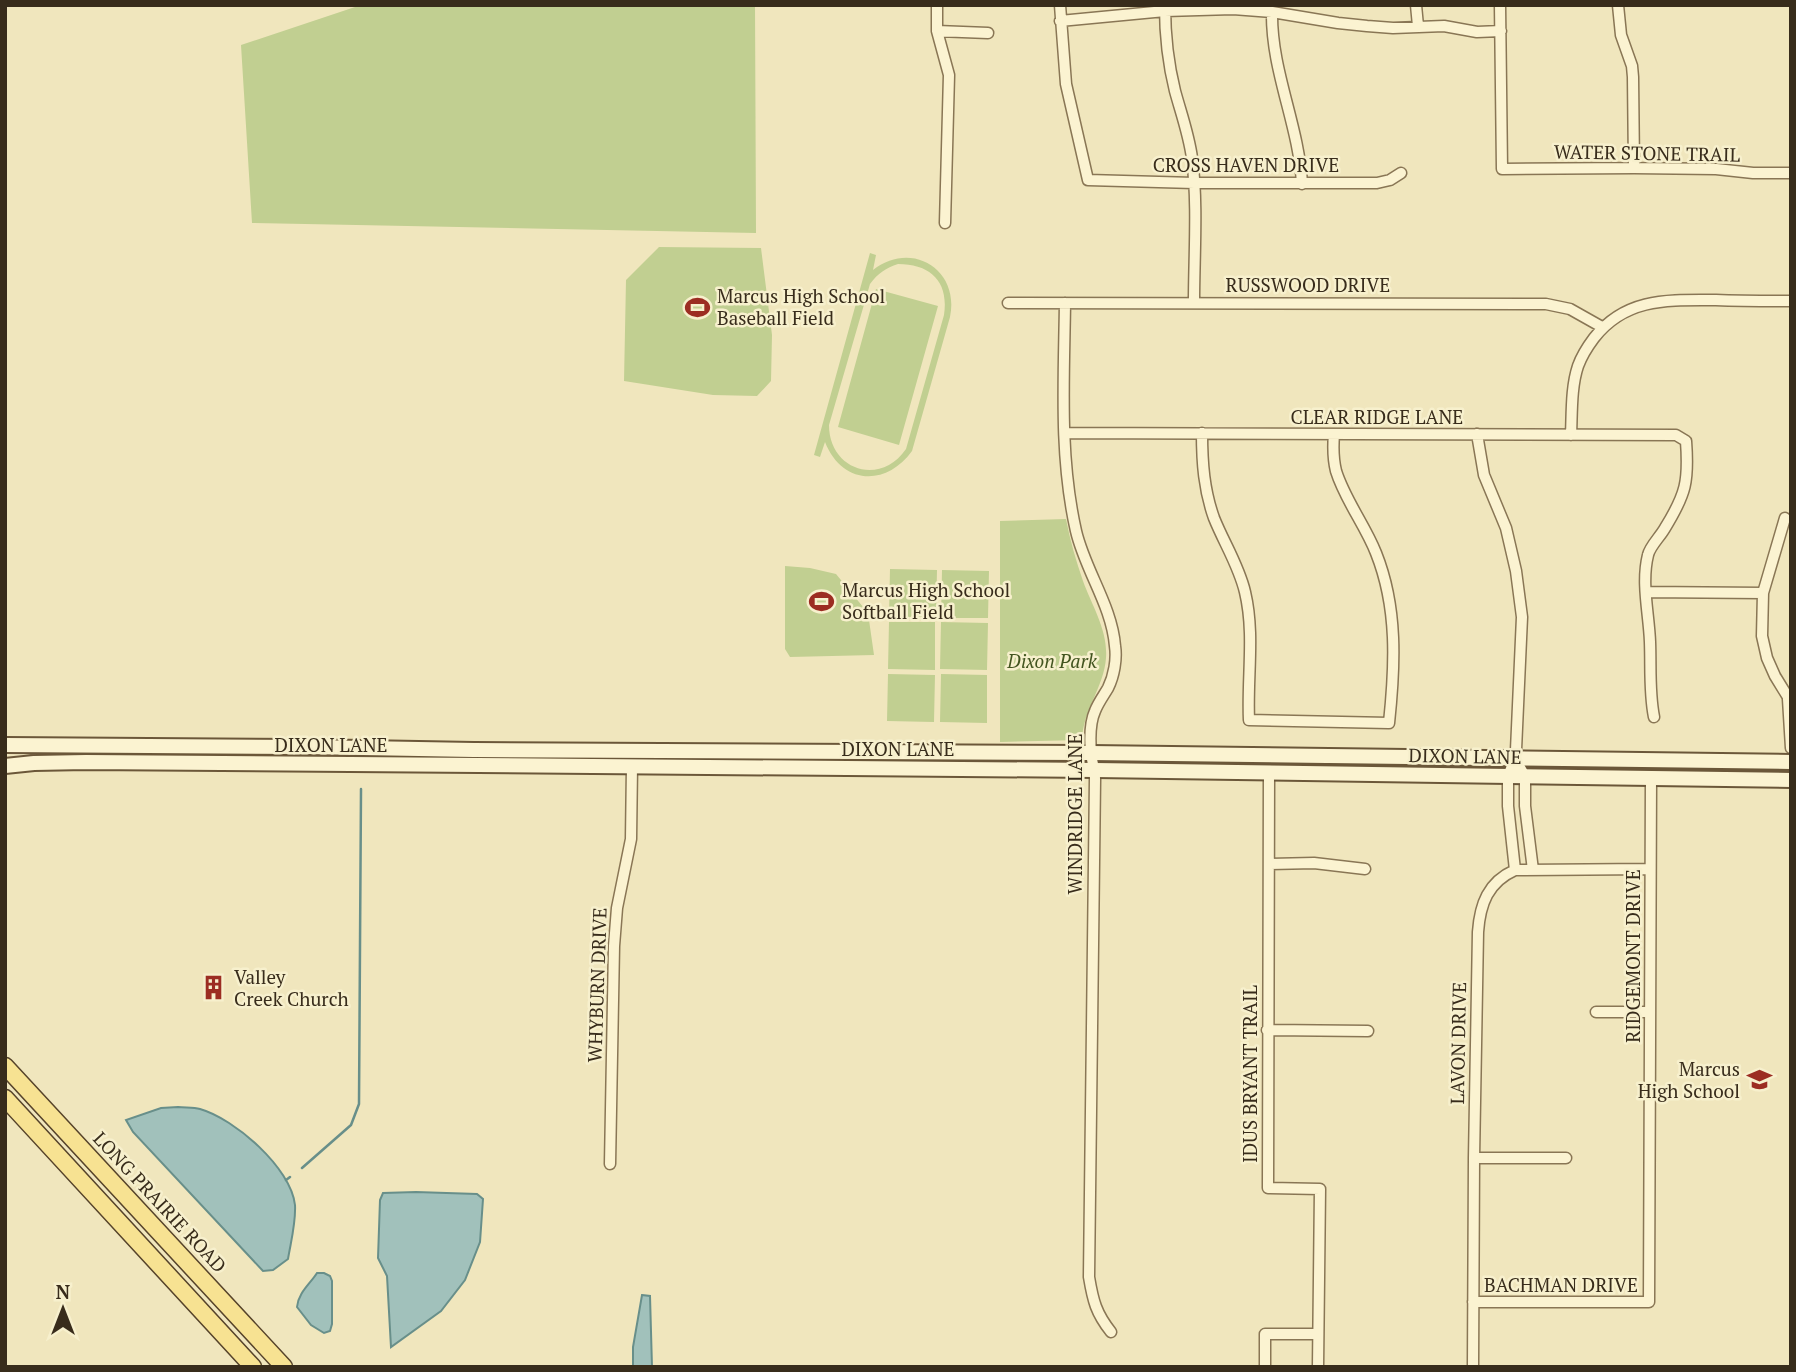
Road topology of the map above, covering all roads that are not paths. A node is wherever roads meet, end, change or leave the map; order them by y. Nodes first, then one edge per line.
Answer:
1 (937, 5) edge
2 (1060, 5) edge
3 (1416, 5) edge
4 (1500, 5) edge
5 (1618, 5) edge
6 (1164, 8) edge
7 (1272, 12) junction
8 (1060, 21) junction
9 (1418, 26) junction
10 (937, 31) junction
11 (1500, 31) junction
12 (988, 33) dead end
13 (1633, 167) junction
14 (1401, 173) dead end
15 (1791, 173) edge
16 (1194, 183) junction
17 (1302, 184) junction
18 (945, 223) dead end
19 (1791, 301) edge
20 (1194, 302) junction
21 (1008, 303) dead end
22 (1065, 303) junction
23 (1602, 327) junction
24 (1065, 433) junction
25 (1202, 433) junction
26 (1334, 434) junction
27 (1477, 434) junction
28 (1571, 435) junction
29 (1785, 518) dead end
30 (1646, 592) junction
31 (1763, 593) junction
32 (1789, 700) edge
33 (1654, 718) dead end
34 (5, 745) edge
35 (165, 747) junction
36 (1791, 748) edge
37 (466, 750) junction
38 (1091, 753) junction
39 (1515, 759) junction
40 (1791, 762) edge
41 (167, 763) junction
42 (465, 765) junction
43 (5, 766) edge
44 (632, 766) junction
45 (1095, 770) junction
46 (1269, 772) junction
47 (1508, 776) junction
48 (1525, 776) junction
49 (1651, 778) junction
50 (1791, 780) edge
51 (1269, 864) junction
52 (1365, 869) dead end
53 (1650, 869) junction
54 (1515, 870) junction
55 (1533, 870) junction
56 (1596, 1012) dead end
57 (1650, 1012) junction
58 (1267, 1030) junction
59 (1368, 1031) dead end
60 (5, 1066) edge
61 (5, 1098) edge
62 (1474, 1158) junction
63 (1566, 1158) dead end
64 (610, 1164) dead end
65 (1474, 1302) junction
66 (1649, 1302) joint
67 (246, 1326) junction
68 (1111, 1332) dead end
69 (1318, 1334) junction
70 (229, 1341) junction
71 (253, 1367) edge
72 (284, 1367) edge
73 (1265, 1367) edge
74 (1318, 1367) edge
75 (1474, 1367) edge

1 - 10 street
2 - 8 street
3 - 9 street
4 - 11 street
5 - 13 street
6 - 7 street
6 - 8 street
6 - 16 street
7 - 9 street
7 - 17 street
8 - 16 street, CROSS HAVEN DRIVE
9 - 11 street
10 - 12 street
10 - 18 street
11 - 13 street, WATER STONE TRAIL
13 - 15 street, WATER STONE TRAIL
14 - 17 street, CROSS HAVEN DRIVE
16 - 17 street, CROSS HAVEN DRIVE
16 - 20 street
19 - 23 street
20 - 22 street, RUSSWOOD DRIVE
20 - 23 street, RUSSWOOD DRIVE
21 - 22 street, RUSSWOOD DRIVE
22 - 24 street, WINDRIDGE LANE
23 - 28 street
24 - 25 street, CLEAR RIDGE LANE
24 - 38 street, WINDRIDGE LANE
25 - 26 street, CLEAR RIDGE LANE
25 - 26 street
26 - 27 street, CLEAR RIDGE LANE
27 - 28 street, CLEAR RIDGE LANE
27 - 39 street
28 - 30 street, CLEAR RIDGE LANE
29 - 31 street
30 - 31 street
30 - 33 street
31 - 32 street
32 - 36 street
34 - 35 main road, DIXON LANE
35 - 37 main road, DIXON LANE
35 - 41 main road
37 - 38 main road, DIXON LANE
37 - 42 main road
38 - 39 main road, DIXON LANE
38 - 45 street, WINDRIDGE LANE
39 - 40 main road, DIXON LANE
39 - 47 street
39 - 48 street
41 - 42 main road, DIXON LANE
41 - 43 main road, DIXON LANE
42 - 44 main road, DIXON LANE
44 - 45 main road, DIXON LANE
44 - 64 street, WHYBURN DRIVE
45 - 46 main road, DIXON LANE
45 - 68 street, WINDRIDGE LANE
46 - 47 main road, DIXON LANE
46 - 51 street, IDUS BRYANT TRAIL
47 - 48 main road, DIXON LANE
47 - 54 street
48 - 49 main road, DIXON LANE
48 - 55 street
49 - 50 main road, DIXON LANE
49 - 53 street, RIDGEMONT DRIVE
51 - 52 street
51 - 58 street, IDUS BRYANT TRAIL
53 - 55 street
53 - 57 street, RIDGEMONT DRIVE
54 - 55 street
54 - 62 street, LAVON DRIVE
56 - 57 street
57 - 66 street, RIDGEMONT DRIVE
58 - 59 street
58 - 69 street, IDUS BRYANT TRAIL
60 - 67 main road, LONG PRAIRIE ROAD
61 - 70 main road
62 - 63 street
62 - 65 street, LAVON DRIVE
65 - 66 street, BACHMAN DRIVE
65 - 75 street, LAVON DRIVE
67 - 70 main road
67 - 72 main road, LONG PRAIRIE ROAD
69 - 73 street
69 - 74 street, IDUS BRYANT TRAIL
70 - 71 main road

